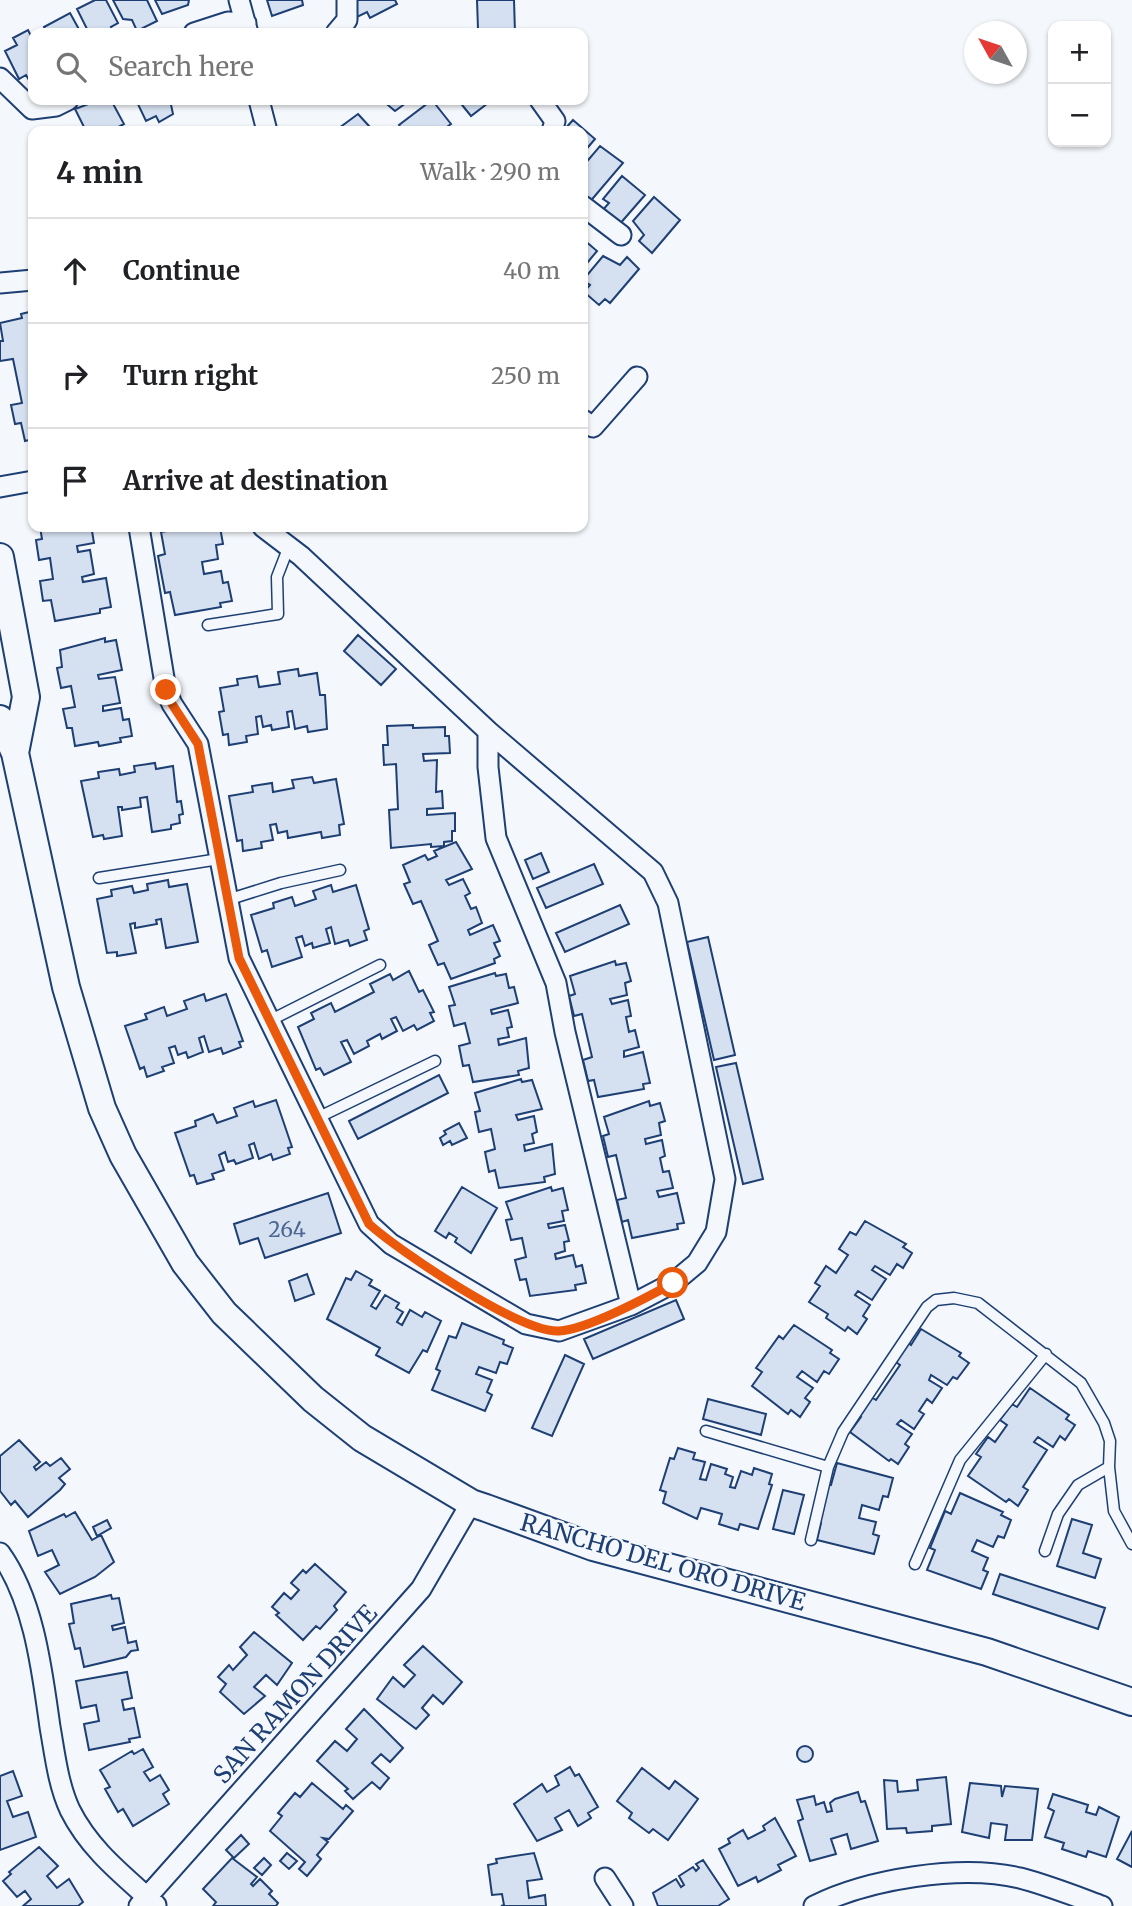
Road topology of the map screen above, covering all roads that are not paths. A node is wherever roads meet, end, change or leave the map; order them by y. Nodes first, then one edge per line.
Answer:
1 (239, 0) edge
2 (347, 0) edge
3 (209, 28) edge
4 (247, 28) edge
5 (340, 28) edge
6 (0, 78) edge
7 (28, 104) edge
8 (29, 105) edge
9 (58, 105) edge
10 (260, 105) edge
11 (544, 105) edge
12 (266, 126) edge
13 (554, 126) edge
14 (588, 210) edge
15 (621, 235) dead end
16 (28, 280) edge
17 (0, 283) edge
18 (637, 377) dead end
19 (588, 424) edge
20 (28, 482) edge
21 (0, 487) edge
22 (140, 532) edge
23 (270, 532) edge
24 (289, 545) junction
25 (0, 557) edge
26 (208, 625) dead end
27 (0, 719) edge
28 (488, 731) junction
29 (15, 753) junction
30 (219, 859) junction
31 (340, 870) dead end
32 (100, 878) dead end
33 (227, 900) junction
34 (380, 965) dead end
35 (268, 1021) junction
36 (435, 1060) dead end
37 (317, 1118) junction
38 (631, 1305) junction
39 (1046, 1354) junction
40 (706, 1432) dead end
41 (828, 1467) junction
42 (1109, 1467) junction
43 (471, 1503) junction
44 (811, 1540) dead end
45 (1132, 1544) edge
46 (1045, 1551) dead end
47 (0, 1552) edge
48 (915, 1564) dead end
49 (1132, 1702) edge
50 (605, 1878) dead end
51 (148, 1903) edge
52 (623, 1906) edge
53 (814, 1906) edge
54 (1101, 1906) edge

1 - 4 street
2 - 5 street
3 - 4 street
6 - 7 street
8 - 9 street
10 - 12 street
11 - 13 street
14 - 15 street
16 - 17 street
18 - 19 street
20 - 21 street
22 - 30 street
23 - 24 street
24 - 26 lane
24 - 28 street
25 - 29 main road, RANCHO DEL ORO DRIVE
27 - 29 main road, RANCHO DEL ORO DRIVE
28 - 38 street
28 - 38 street
29 - 43 main road, RANCHO DEL ORO DRIVE
30 - 32 lane
30 - 33 street
31 - 33 lane
33 - 35 street
34 - 35 lane
35 - 37 street
36 - 37 lane
37 - 38 street
39 - 41 lane
39 - 42 lane
39 - 48 lane
40 - 41 lane
41 - 44 lane
42 - 45 lane
42 - 46 lane
43 - 49 main road, RANCHO DEL ORO DRIVE
43 - 51 street, SAN RAMON DRIVE
47 - 51 street
50 - 52 street
53 - 54 street

